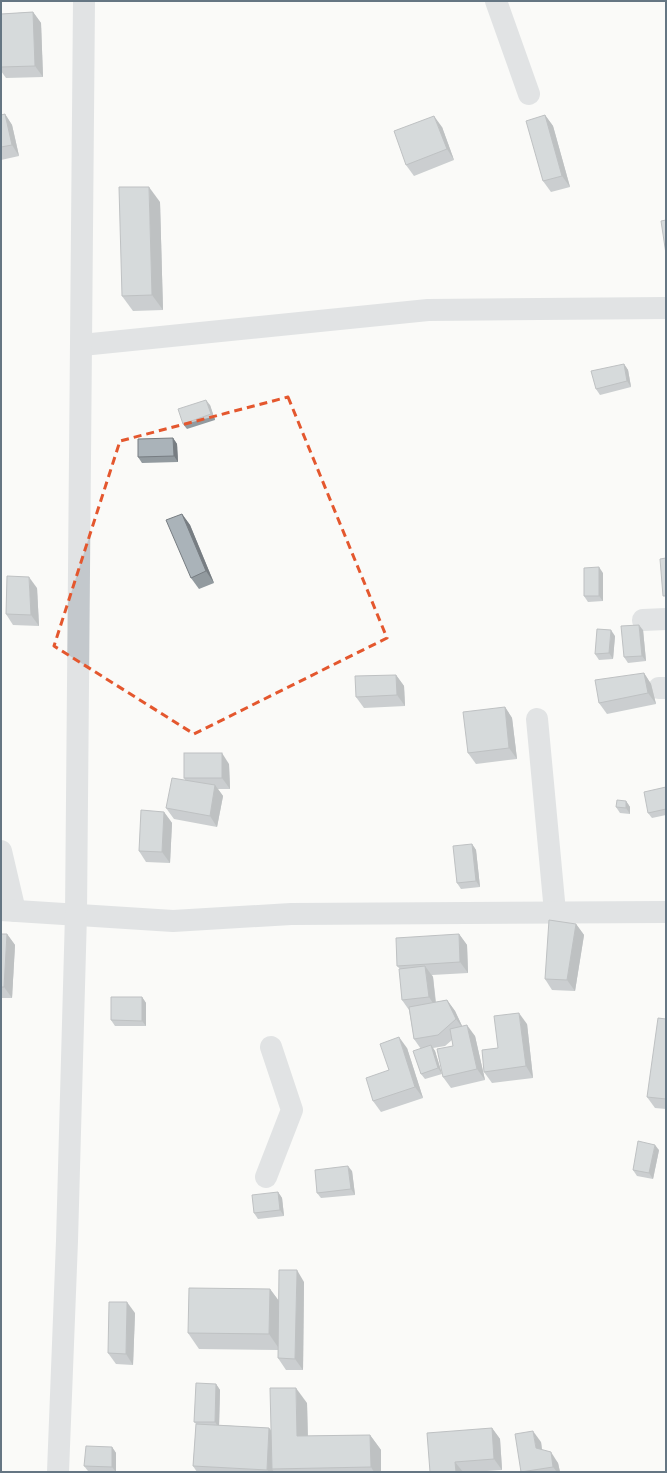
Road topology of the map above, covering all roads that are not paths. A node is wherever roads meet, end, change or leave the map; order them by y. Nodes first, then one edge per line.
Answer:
1 (84, 1) edge
2 (496, 1) edge
3 (529, 94) dead end
4 (666, 308) edge
5 (82, 346) junction
6 (666, 619) edge
7 (643, 620) dead end
8 (537, 719) dead end
9 (1, 851) edge
10 (8, 911) edge
11 (555, 912) junction
12 (666, 912) edge
13 (76, 914) junction
14 (271, 1047) dead end
15 (266, 1177) dead end
16 (58, 1472) edge

1 - 5 street
2 - 3 street
4 - 5 street
5 - 13 street
6 - 7 street
8 - 11 street
9 - 10 street
10 - 13 street
11 - 12 street
11 - 13 street
13 - 16 street
14 - 15 street

